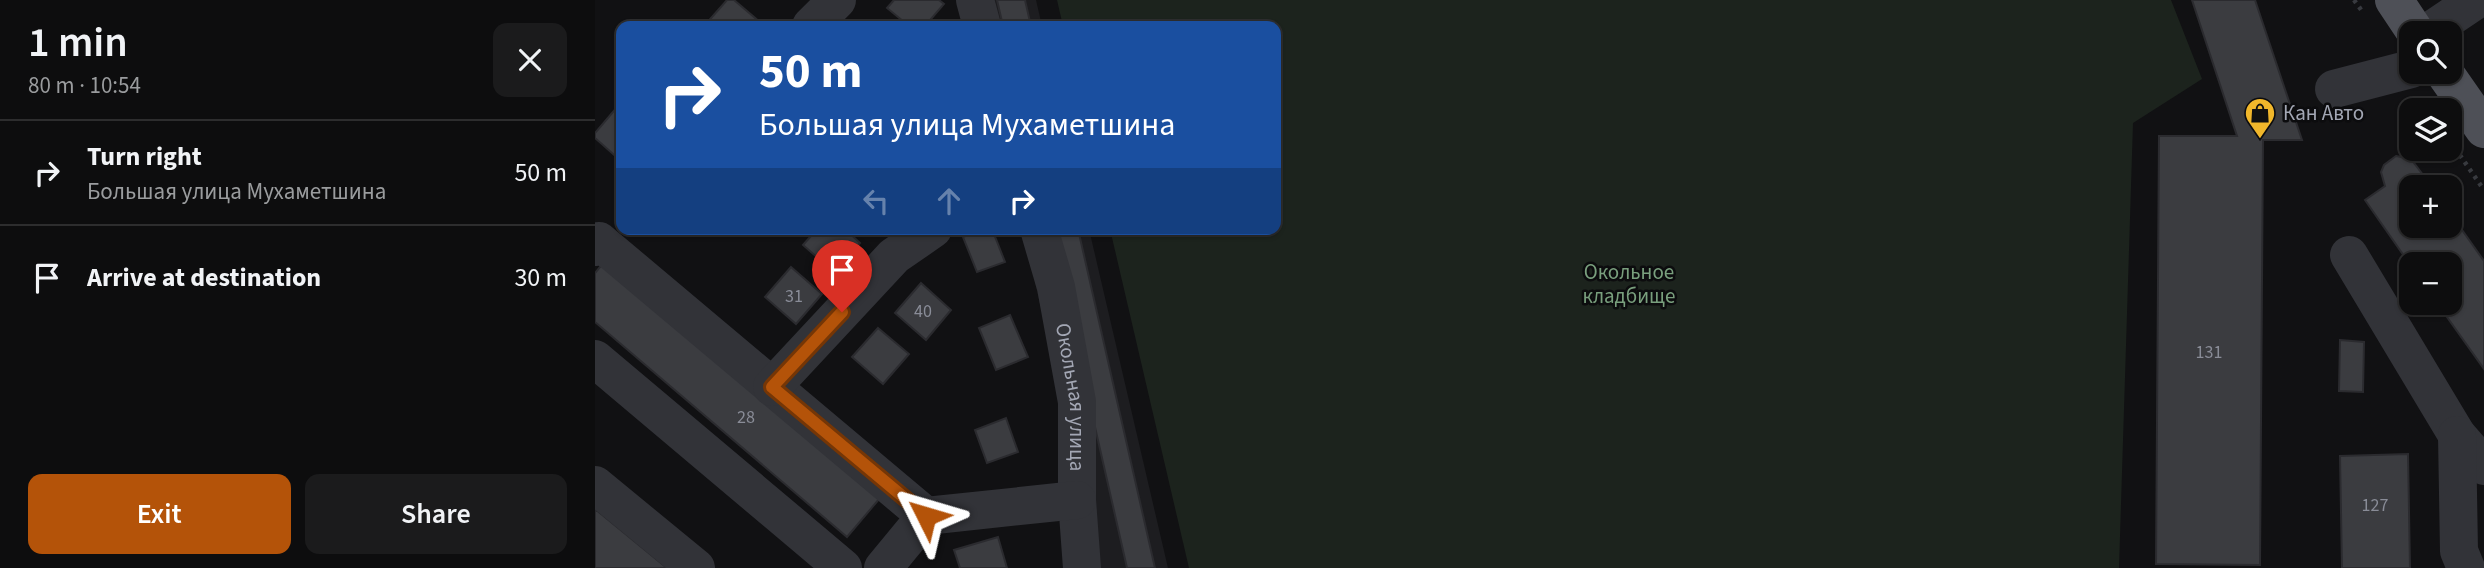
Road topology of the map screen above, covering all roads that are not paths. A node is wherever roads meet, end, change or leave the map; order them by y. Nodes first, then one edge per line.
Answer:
1 (837, 0) edge
2 (975, 0) edge
3 (2393, 0) edge
4 (2476, 0) edge
5 (816, 21) edge
6 (981, 21) edge
7 (2408, 21) edge
8 (2445, 21) edge
9 (2399, 72) edge
10 (2452, 84) edge
11 (2334, 89) dead end
12 (2484, 129) edge
13 (924, 235) edge
14 (1041, 235) edge
15 (605, 236) edge
16 (2349, 255) dead end
17 (595, 359) edge
18 (772, 387) junction
19 (2457, 435) junction
20 (2484, 466) edge
21 (595, 485) edge
22 (1077, 500) junction
23 (926, 516) junction
24 (696, 568) edge
25 (843, 568) edge
26 (883, 568) edge
27 (1082, 568) edge
28 (2466, 568) edge

1 - 5 street
2 - 6 street
3 - 7 main road
4 - 8 street
9 - 11 street
10 - 12 main road
13 - 18 street
14 - 22 street, Окольная улица
15 - 18 street
16 - 19 street
17 - 25 street
18 - 23 street
19 - 20 street
19 - 28 street
21 - 24 street
22 - 23 street
22 - 27 street, Окольная улица
23 - 26 street

